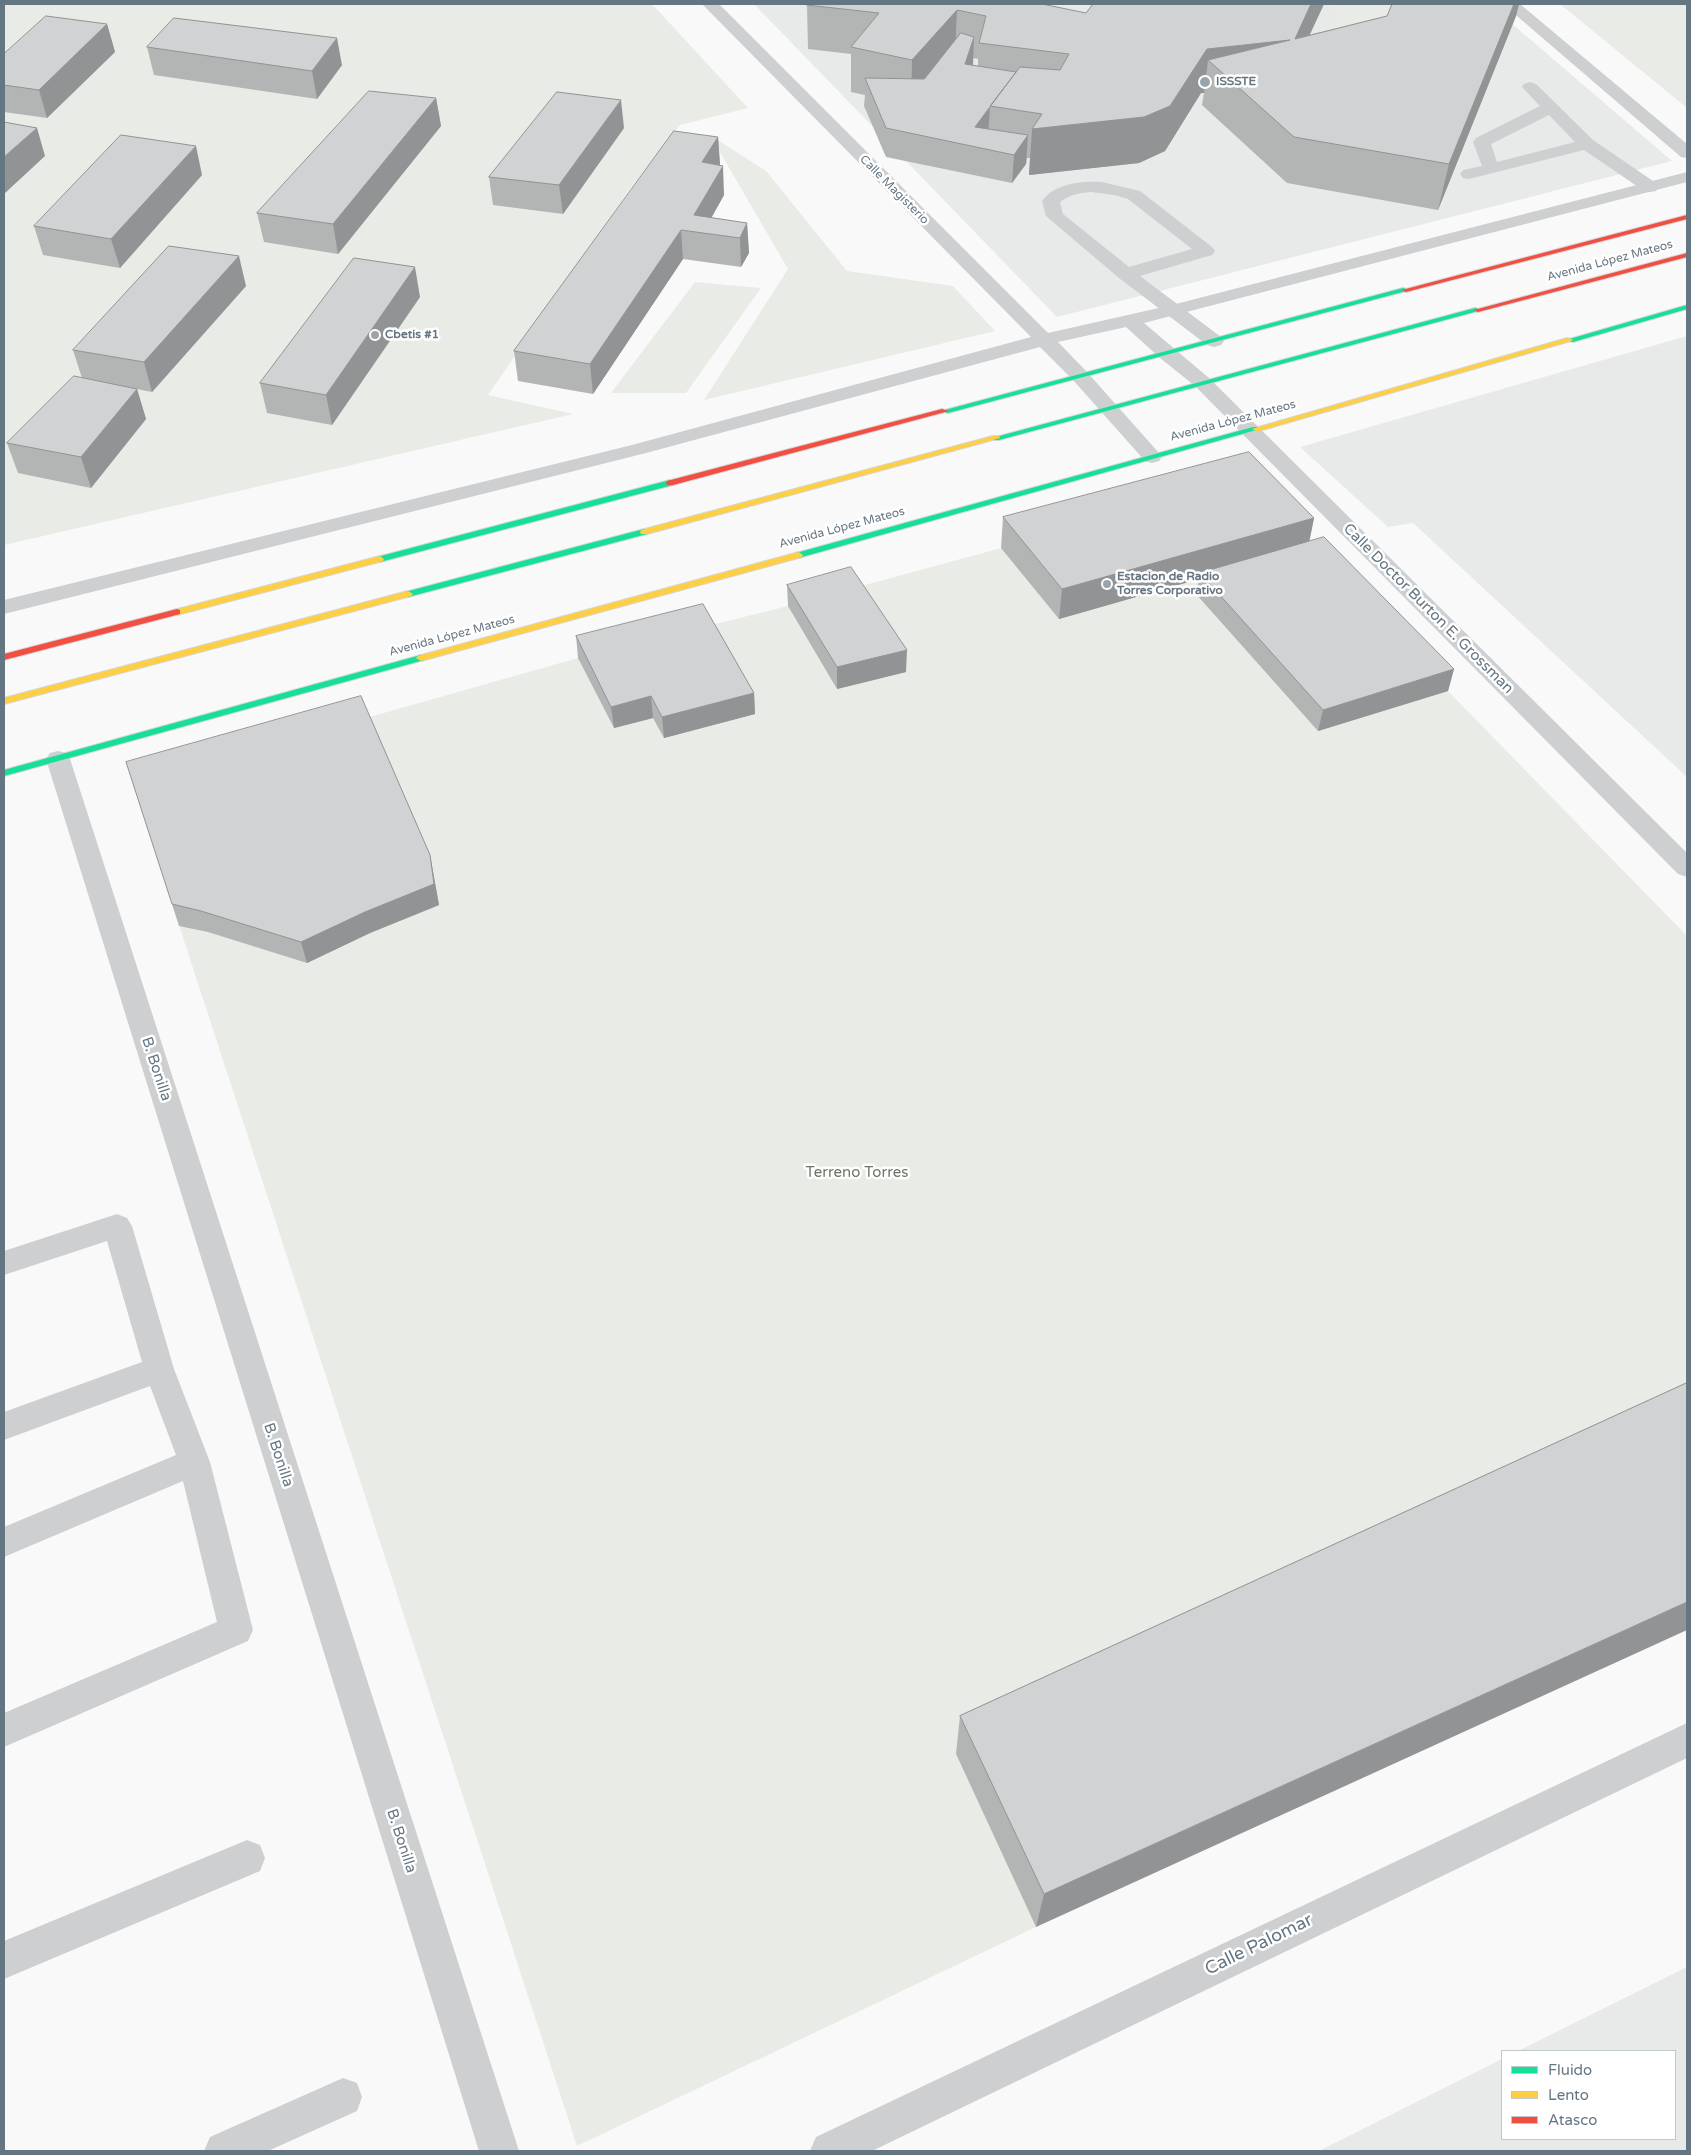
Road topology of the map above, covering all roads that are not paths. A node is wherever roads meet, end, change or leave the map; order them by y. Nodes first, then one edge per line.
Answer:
1 (710, 4) edge
2 (1512, 4) edge
3 (1530, 87) dead end
4 (1550, 108) junction
5 (1586, 144) junction
6 (1687, 153) edge
7 (1491, 168) junction
8 (1470, 174) edge
9 (1687, 177) edge
10 (1650, 188) junction
11 (1687, 217) edge
12 (1687, 255) edge
13 (1126, 274) junction
14 (1687, 307) edge
15 (1174, 310) junction
16 (1130, 320) junction
17 (1043, 340) junction
18 (1214, 341) junction
19 (1166, 354) junction
20 (1080, 376) junction
21 (1202, 382) junction
22 (1107, 408) junction
23 (1249, 431) junction
24 (1152, 457) junction
25 (4, 607) edge
26 (4, 657) edge
27 (4, 701) edge
28 (58, 759) junction
29 (4, 774) edge
30 (1687, 868) edge
31 (4, 1263) edge
32 (159, 1368) junction
33 (4, 1426) edge
34 (194, 1462) junction
35 (4, 1542) edge
36 (4, 1730) edge
37 (1687, 1740) edge
38 (247, 1858) dead end
39 (4, 1960) edge
40 (343, 2097) dead end
41 (224, 2151) edge
42 (499, 2151) edge
43 (830, 2151) edge

1 - 17 street, Calle Magisterio
2 - 6 street
3 - 4 street
4 - 5 street
4 - 7 street
5 - 7 street
5 - 10 street
7 - 8 street
9 - 10 street
10 - 15 street
11 - 18 main road, Avenida López Mateos
12 - 21 main road, Avenida López Mateos
13 - 13 street
13 - 15 street
14 - 23 main road, Avenida López Mateos
15 - 16 street
15 - 18 street
16 - 17 street
16 - 19 street, Calle Doctor Burton E. Grossman
17 - 20 street, Calle Magisterio
17 - 25 street
18 - 19 main road, Avenida López Mateos
19 - 20 main road, Avenida López Mateos
19 - 21 street, Calle Doctor Burton E. Grossman
20 - 22 street, Calle Magisterio
20 - 26 main road, Avenida López Mateos
21 - 22 main road, Avenida López Mateos
21 - 23 street, Calle Doctor Burton E. Grossman
22 - 24 street, Calle Magisterio
22 - 27 main road, Avenida López Mateos
23 - 24 main road, Avenida López Mateos
23 - 30 street, Calle Doctor Burton E. Grossman
24 - 28 main road, Avenida López Mateos
28 - 29 main road, Avenida López Mateos
28 - 42 street, B. Bonilla
31 - 32 street
32 - 33 street
32 - 34 street
34 - 35 street
34 - 36 street
37 - 43 street, Calle Palomar
38 - 39 street
40 - 41 street

